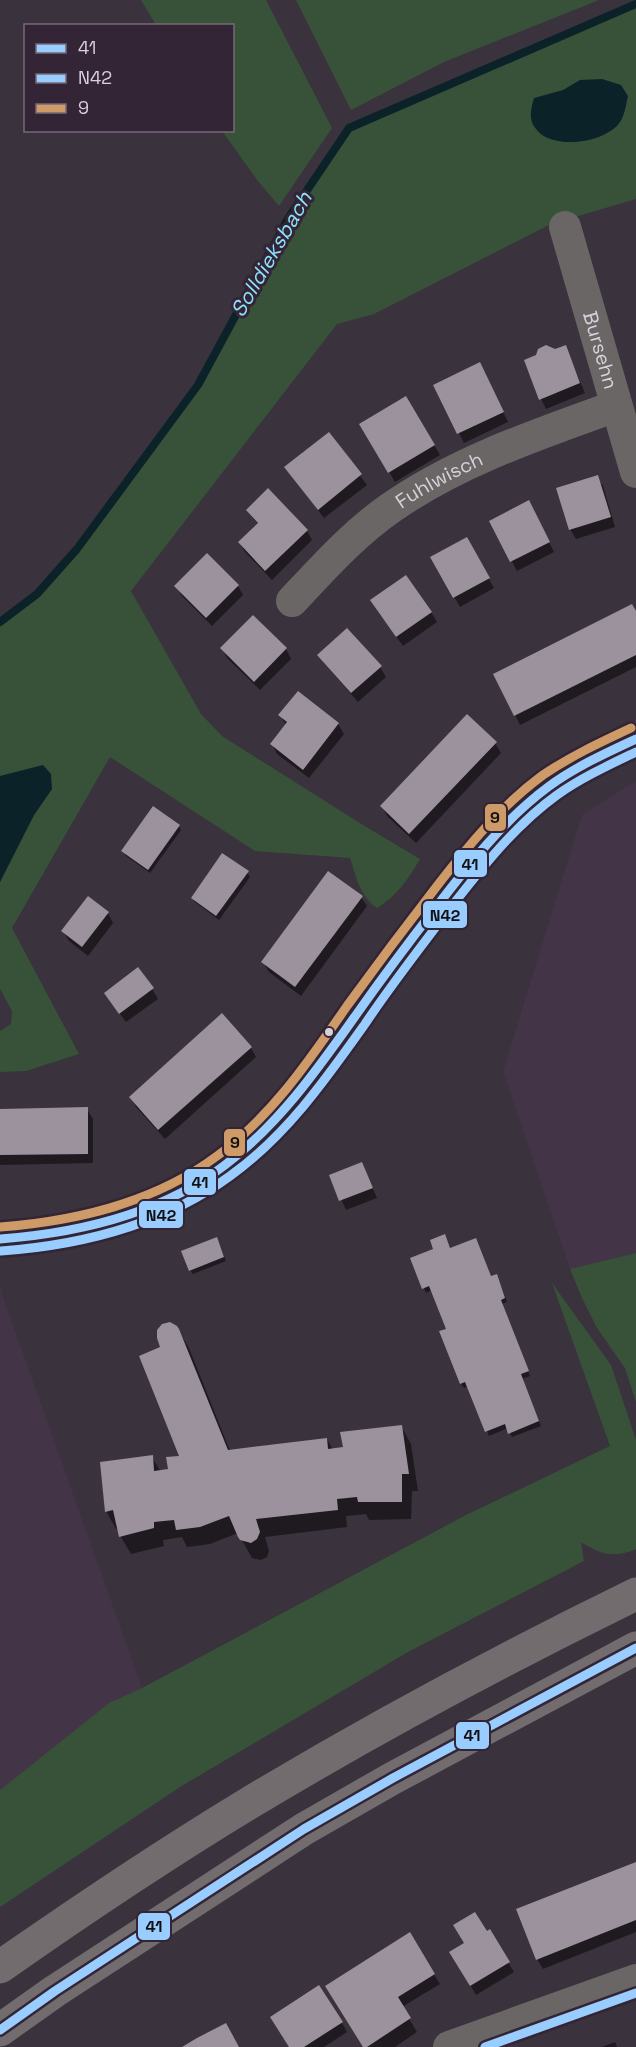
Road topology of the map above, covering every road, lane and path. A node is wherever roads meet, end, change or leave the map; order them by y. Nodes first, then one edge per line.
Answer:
1 (565, 227) dead end
2 (616, 406) junction
3 (636, 472) edge
4 (292, 602) dead end
5 (636, 739) edge
6 (0, 1239) edge
7 (636, 1594) edge
8 (636, 1648) edge
9 (0, 1967) edge
10 (636, 1980) edge
11 (0, 2030) edge
12 (524, 2034) edge
13 (449, 2047) edge

1 - 2 street, Bursehn
2 - 3 street, Bursehn
2 - 4 street, Fuhlwisch
5 - 6 street
7 - 9 highway
8 - 11 highway
10 - 12 street
12 - 13 street

